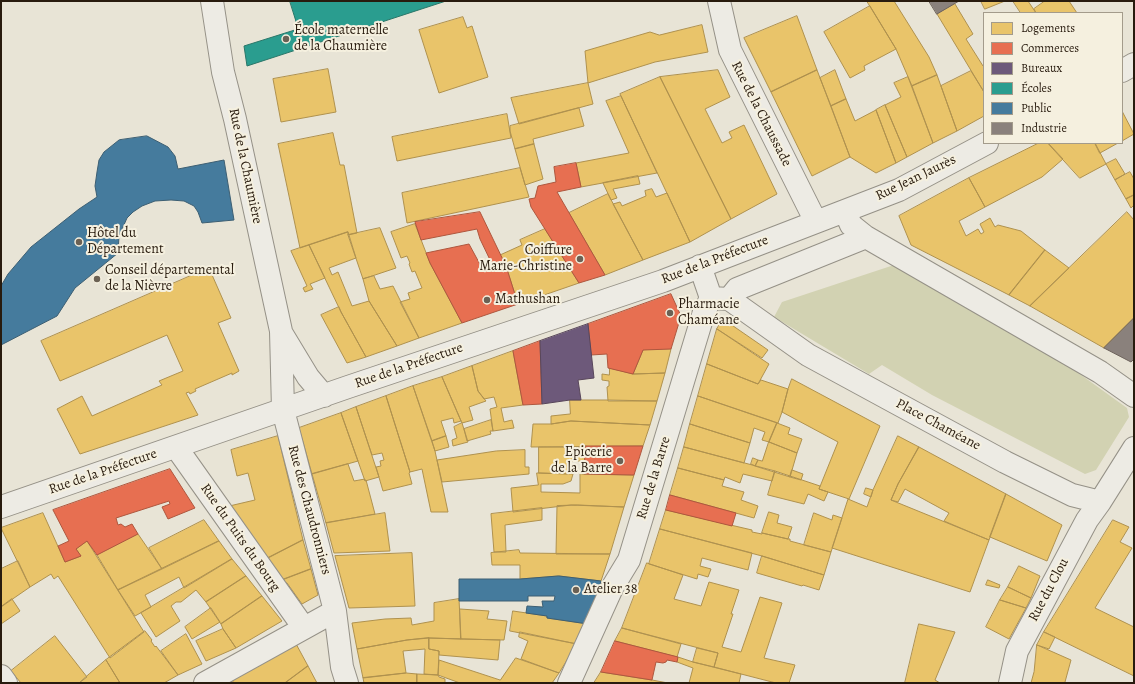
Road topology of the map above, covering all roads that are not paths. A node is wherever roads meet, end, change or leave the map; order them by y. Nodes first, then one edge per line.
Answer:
1 (212, 1) edge
2 (719, 1) edge
3 (1134, 64) edge
4 (1123, 70) edge
5 (985, 144) edge
6 (845, 211) junction
7 (816, 222) junction
8 (866, 237) junction
9 (700, 266) junction
10 (720, 299) junction
11 (280, 331) junction
12 (324, 396) junction
13 (1134, 396) edge
14 (283, 410) junction
15 (176, 447) junction
16 (1134, 448) edge
17 (1100, 502) junction
18 (1, 507) edge
19 (335, 611) junction
20 (304, 628) junction
21 (1, 676) edge
22 (6, 683) edge
23 (205, 683) edge
24 (347, 683) edge
25 (569, 683) edge
26 (1010, 683) edge

1 - 11 street, Rue de la Chaumière
2 - 7 street, Rue de la Chaussade
3 - 4 street
5 - 6 street, Rue Jean Jaurès
6 - 7 street
6 - 8 street
7 - 9 street, Rue de la Préfecture
8 - 10 street
8 - 13 street
9 - 10 street
9 - 12 street, Rue de la Préfecture
10 - 17 street, Place Chaméane
10 - 25 street, Rue de la Barre
11 - 12 street, Rue de la Chaumière
11 - 14 street, Rue de la Chaumière
12 - 14 street, Rue de la Préfecture
14 - 15 street, Rue de la Préfecture
14 - 19 street, Rue des Chaudronniers
15 - 18 street, Rue de la Préfecture
15 - 20 street, Rue du Puits du Bourg
16 - 17 street
17 - 26 street, Rue du Clou
19 - 20 street
19 - 24 street
20 - 23 street
21 - 22 street

